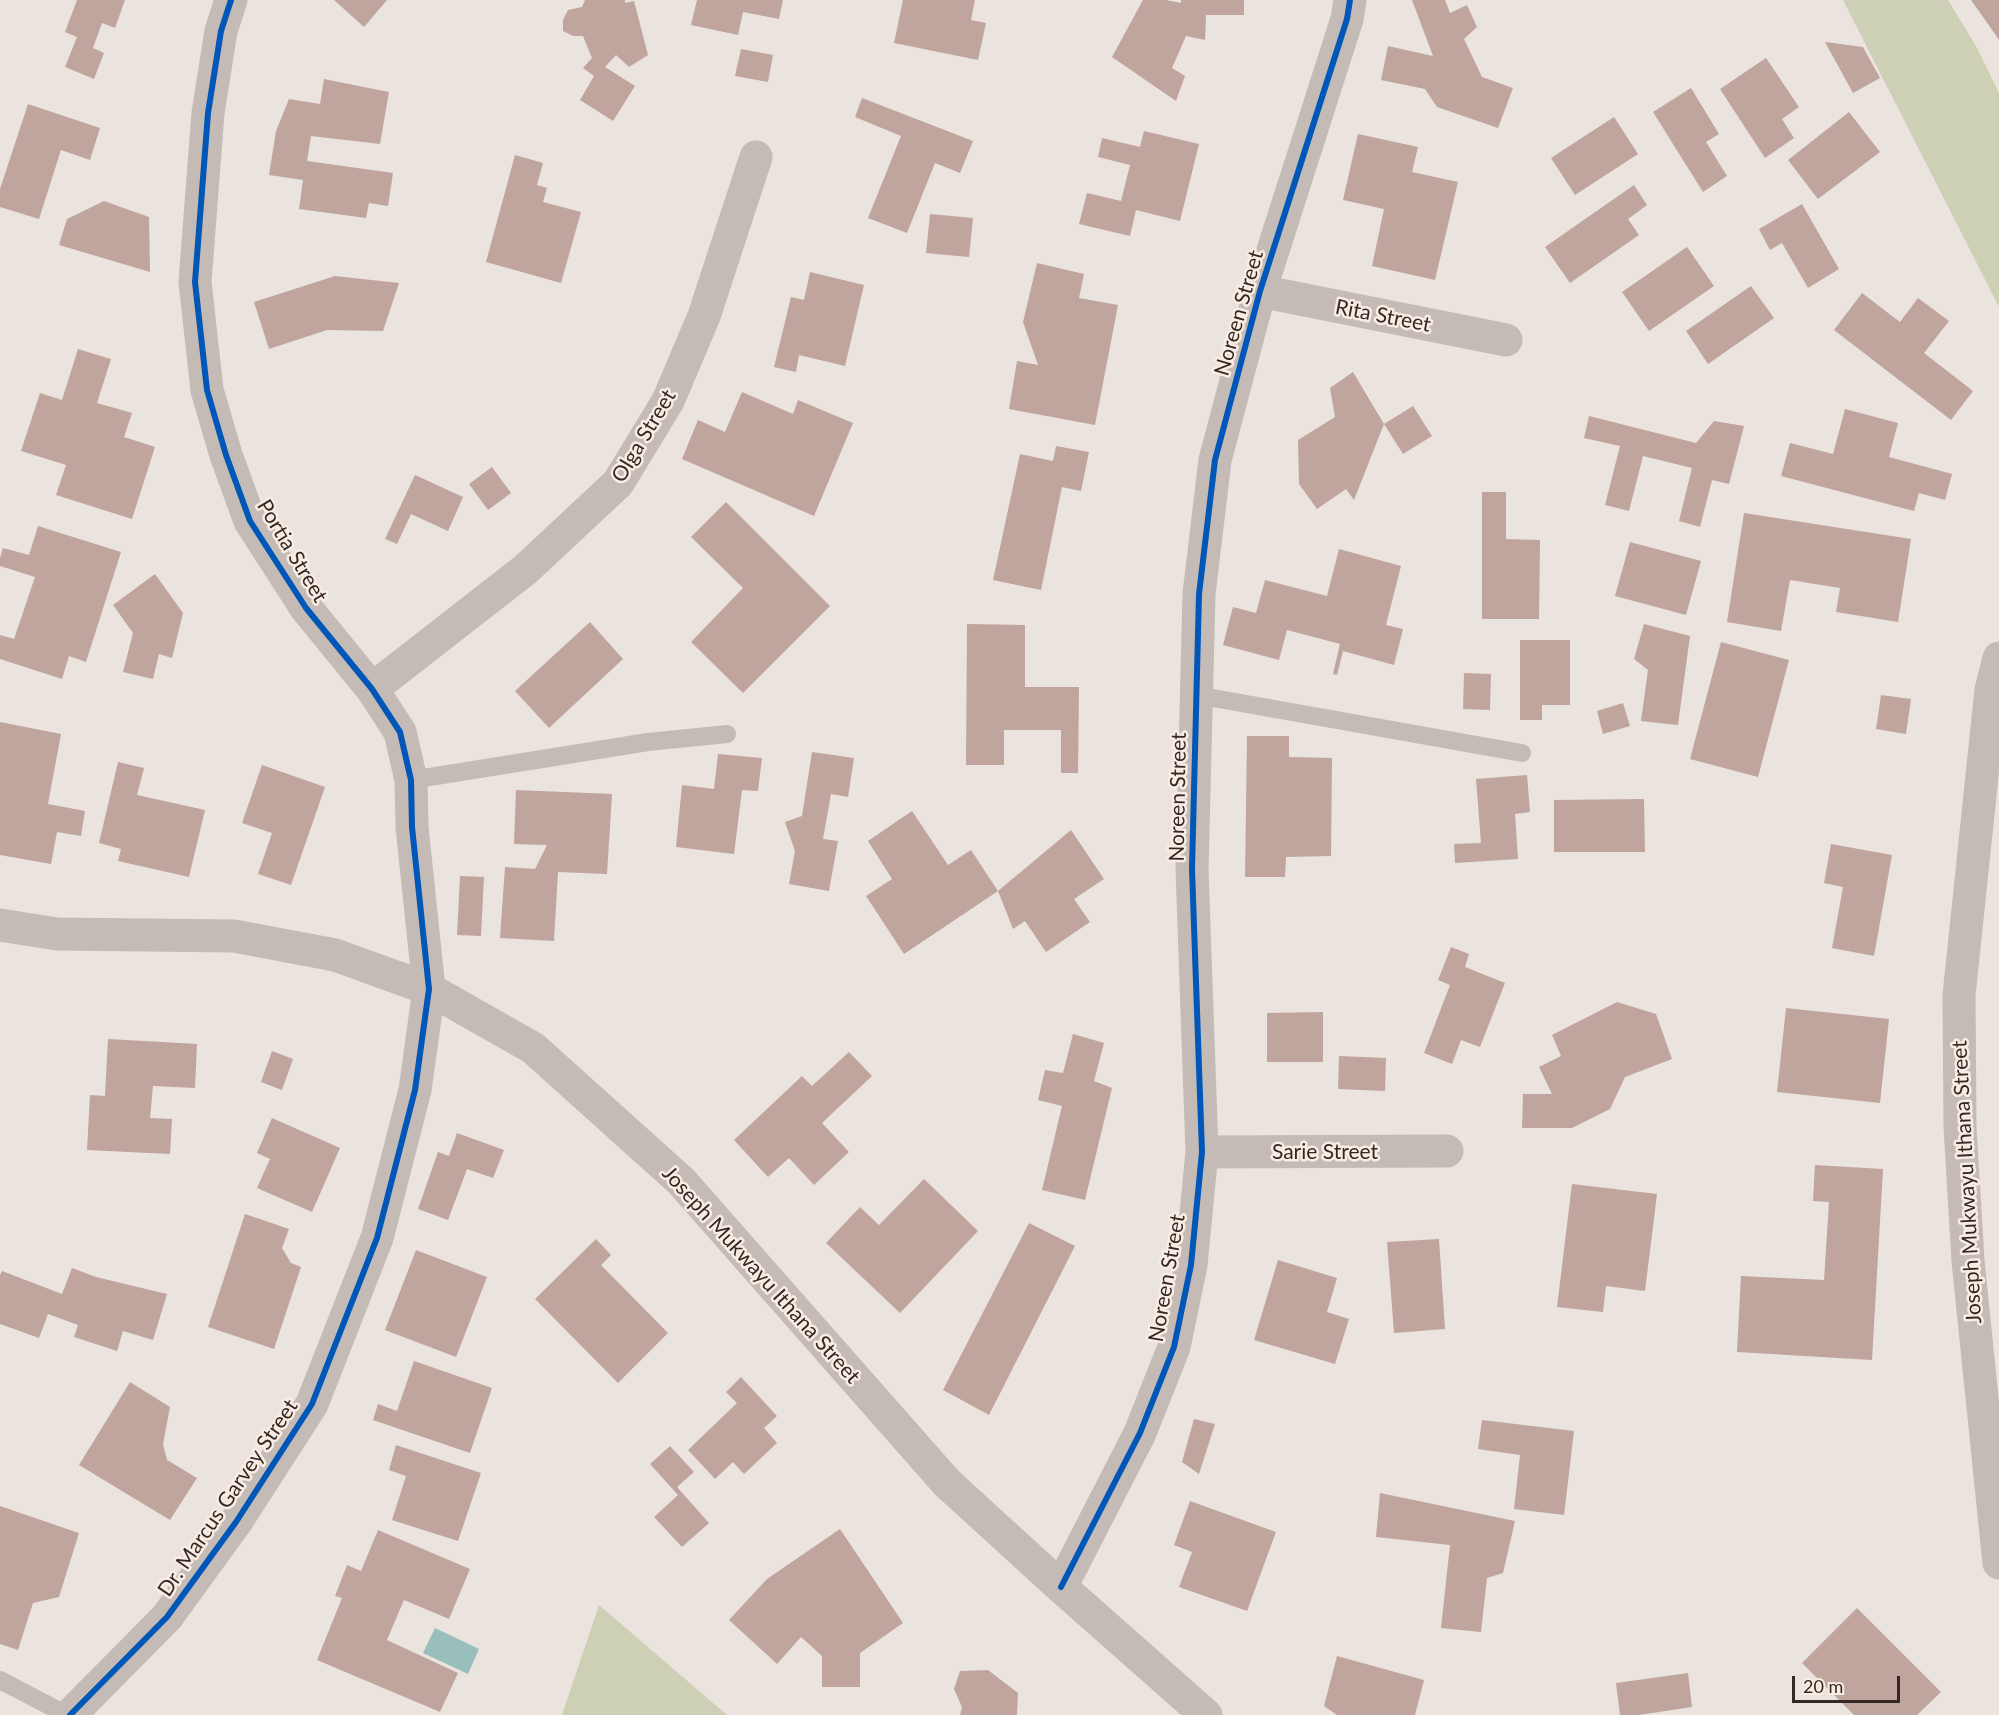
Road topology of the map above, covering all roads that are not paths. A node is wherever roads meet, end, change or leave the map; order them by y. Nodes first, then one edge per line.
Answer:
1 (231, 0) edge
2 (1350, 0) edge
3 (756, 157) dead end
4 (1260, 291) junction
5 (1506, 340) dead end
6 (1999, 658) edge
7 (372, 689) junction
8 (1196, 695) junction
9 (727, 734) dead end
10 (1522, 753) dead end
11 (411, 780) junction
12 (1985, 858) edge
13 (0, 925) edge
14 (429, 989) junction
15 (1202, 1152) junction
16 (1447, 1152) dead end
17 (1999, 1563) edge
18 (1061, 1587) junction
19 (0, 1680) edge
20 (68, 1715) edge
21 (1206, 1715) edge

1 - 7 street, Portia Street
2 - 4 street, Noreen Street
3 - 7 street, Olga Street
4 - 5 street, Rita Street
4 - 8 street, Noreen Street
6 - 12 street, Joseph Mukwayu Ithana Street
7 - 11 street, Portia Street
8 - 10 lane
8 - 15 street, Noreen Street
9 - 11 lane
11 - 14 street, Portia Street
12 - 17 street, Joseph Mukwayu Ithana Street
13 - 14 street, Joseph Mukwayu Ithana Street
14 - 18 street, Joseph Mukwayu Ithana Street
14 - 20 street, Dr. Marcus Garvey Street
15 - 16 street, Sarie Street
15 - 18 street, Noreen Street
18 - 21 street, Joseph Mukwayu Ithana Street
19 - 20 lane

